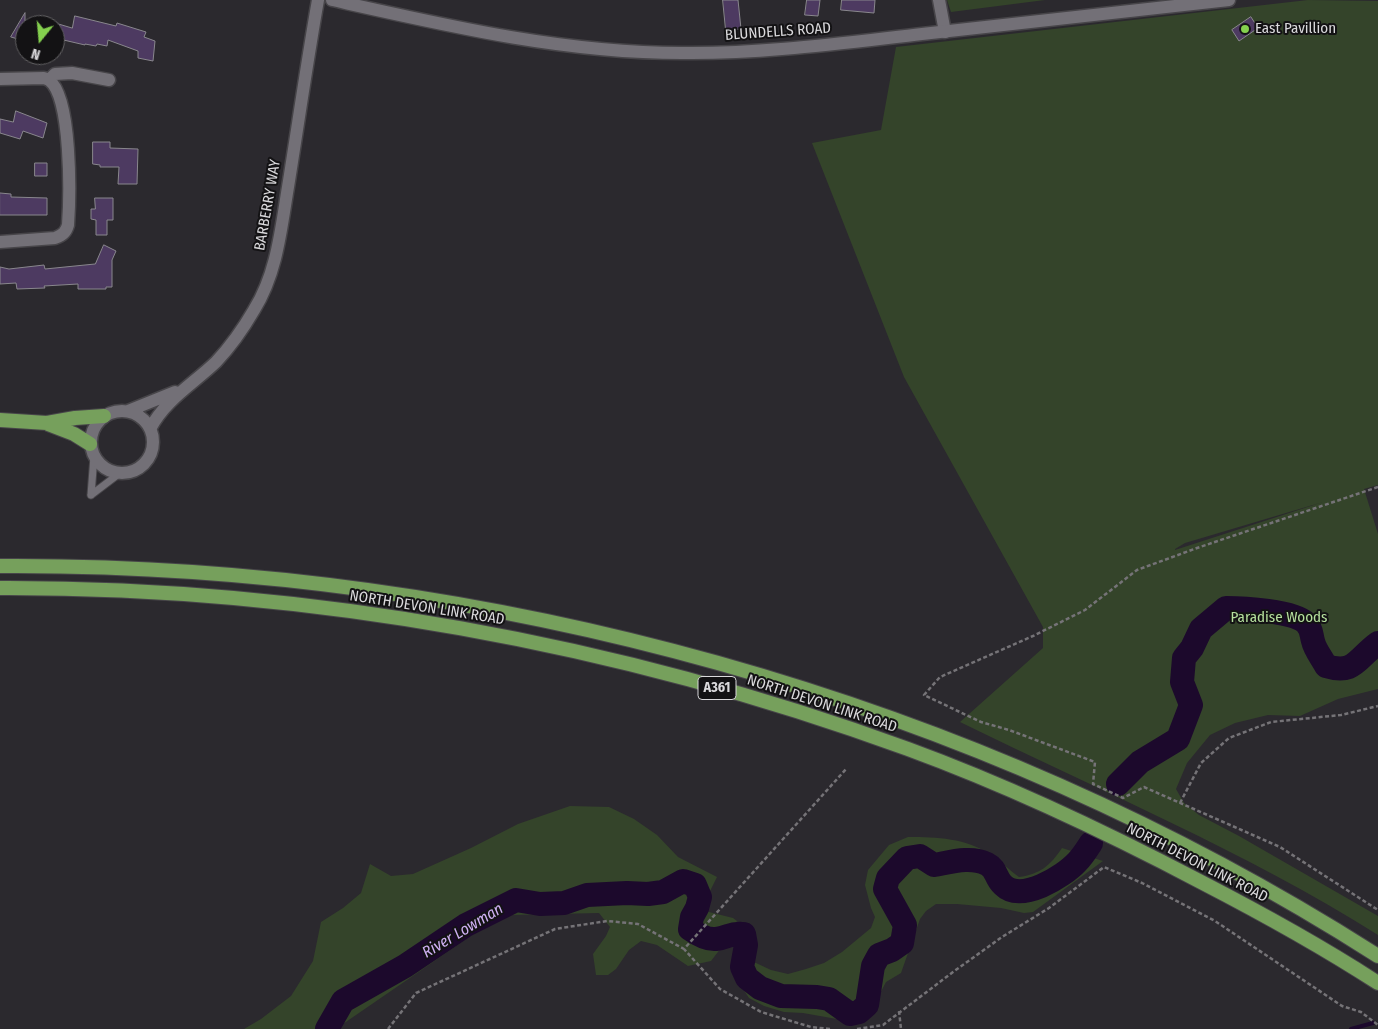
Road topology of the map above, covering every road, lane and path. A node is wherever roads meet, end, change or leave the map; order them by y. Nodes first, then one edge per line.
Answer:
1 (318, 0) edge
2 (332, 0) edge
3 (939, 0) edge
4 (1230, 0) edge
5 (945, 32) junction
6 (0, 79) edge
7 (49, 80) junction
8 (108, 80) dead end
9 (0, 242) edge
10 (186, 386) junction
11 (128, 411) junction
12 (104, 416) junction
13 (0, 420) edge
14 (47, 423) junction
15 (150, 429) junction
16 (92, 450) junction
17 (120, 473) junction
18 (1378, 487) edge
19 (2, 566) edge
20 (0, 588) edge
21 (1378, 706) edge
22 (847, 768) dead end
23 (1180, 803) junction
24 (1378, 910) edge
25 (684, 949) junction
26 (1378, 956) edge
27 (1378, 984) edge
28 (899, 1011) junction
29 (1378, 1025) edge
30 (388, 1029) edge
31 (830, 1029) edge
32 (857, 1029) edge
33 (901, 1029) edge

1 - 10 street, BARBERRY WAY
2 - 5 street, BLUNDELLS ROAD
3 - 5 street
4 - 5 street, BLUNDELLS ROAD
6 - 7 street
7 - 8 street
7 - 9 street
10 - 11 street, BARBERRY WAY
10 - 15 street, BARBERRY WAY
11 - 12 street
11 - 15 street
12 - 14 highway
12 - 16 street
13 - 14 highway
14 - 16 highway
15 - 17 street
16 - 17 street
16 - 17 lane
18 - 23 path
19 - 26 highway, NORTH DEVON LINK ROAD / A361
20 - 27 highway, NORTH DEVON LINK ROAD / A361
21 - 23 path
22 - 25 path
23 - 24 path
25 - 30 path
25 - 31 path
28 - 29 path
28 - 32 path
28 - 33 path

